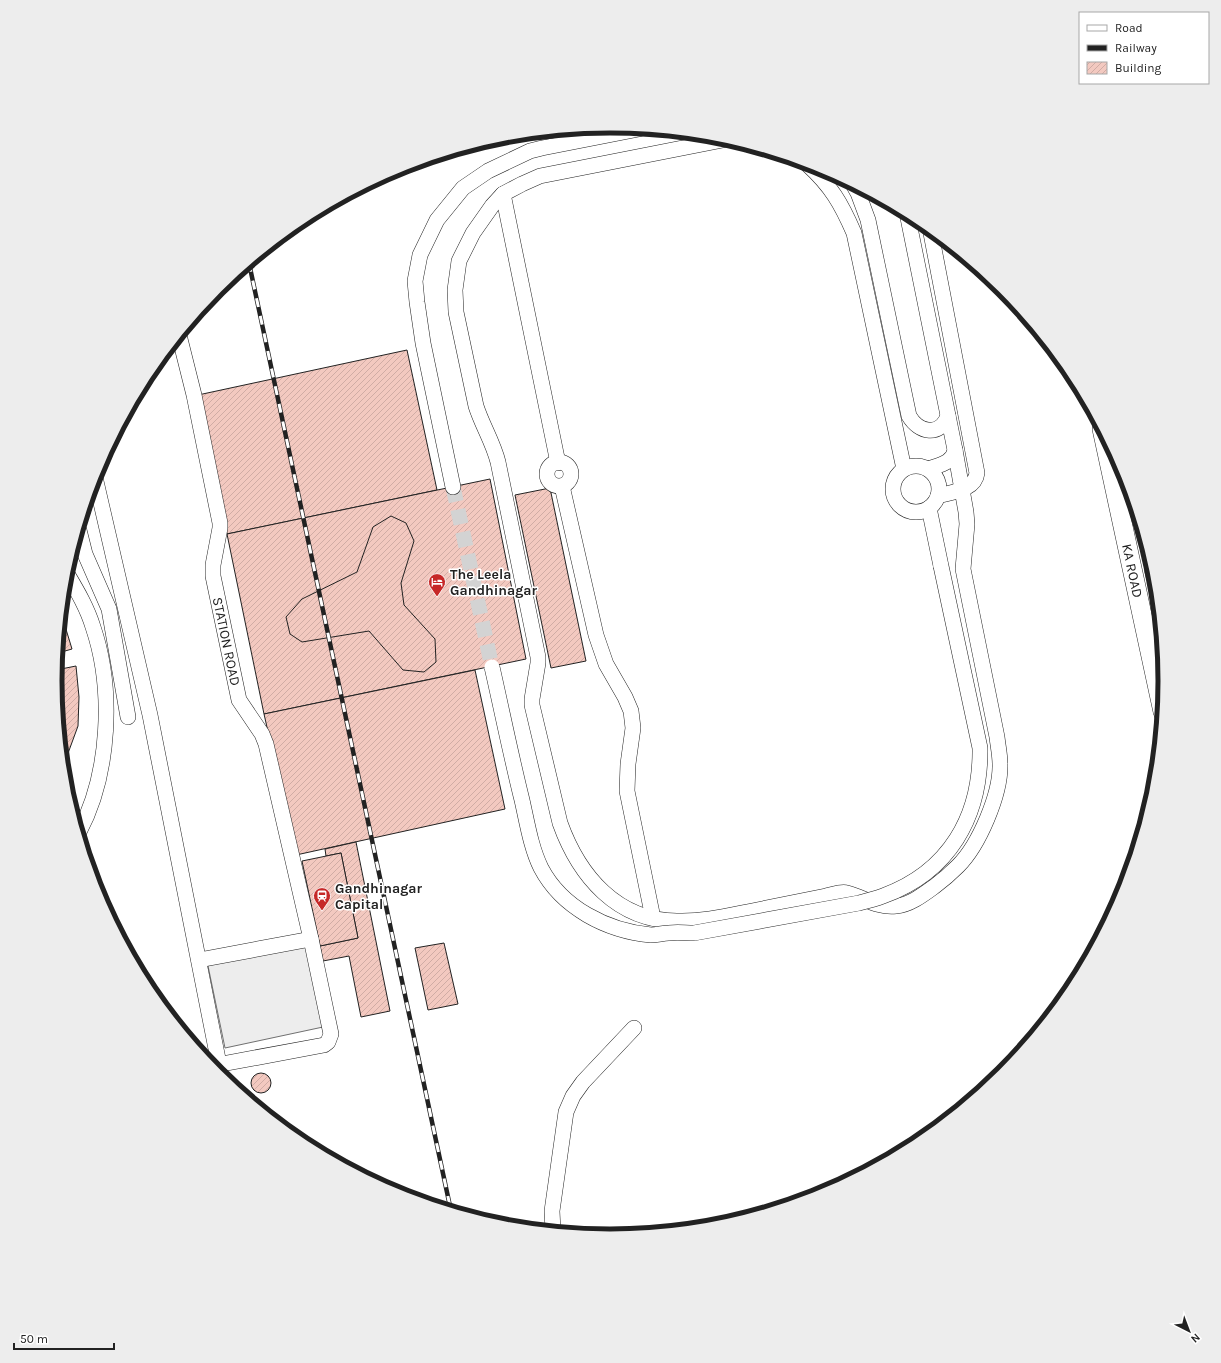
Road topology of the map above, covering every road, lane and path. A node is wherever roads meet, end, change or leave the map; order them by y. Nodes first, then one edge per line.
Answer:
1 (618, 133) edge
2 (710, 143) edge
3 (818, 174) edge
4 (857, 192) edge
5 (503, 194) junction
6 (909, 221) edge
7 (932, 237) edge
8 (181, 341) edge
9 (948, 416) junction
10 (1106, 448) edge
11 (955, 450) junction
12 (904, 469) junction
13 (928, 469) junction
14 (453, 487) tunnel mouth
15 (98, 488) edge
16 (962, 489) junction
17 (938, 496) junction
18 (929, 508) junction
19 (81, 539) edge
20 (72, 582) edge
21 (492, 667) tunnel mouth
22 (1159, 692) edge
23 (150, 715) junction
24 (128, 717) junction
25 (106, 719) junction
26 (82, 826) edge
27 (653, 918) junction
28 (311, 939) junction
29 (199, 960) junction
30 (634, 1028) dead end
31 (214, 1060) edge
32 (219, 1064) edge
33 (553, 1227) edge

1 - 14 lane
2 - 5 lane
3 - 12 lane
4 - 9 lane
5 - 27 lane
5 - 27 lane
6 - 9 lane
7 - 16 lane
8 - 28 lane, STATION ROAD
9 - 11 lane
10 - 22 main road, KA ROAD
11 - 13 lane
11 - 16 lane
12 - 13 lane
12 - 18 lane
13 - 17 lane
15 - 23 lane
16 - 17 lane
16 - 27 lane
17 - 18 lane
18 - 21 lane, bridge
19 - 24 lane
20 - 25 lane
23 - 24 lane
23 - 29 lane
24 - 25 lane
25 - 26 lane
28 - 29 lane
28 - 32 lane, STATION ROAD
29 - 31 lane
30 - 33 lane

